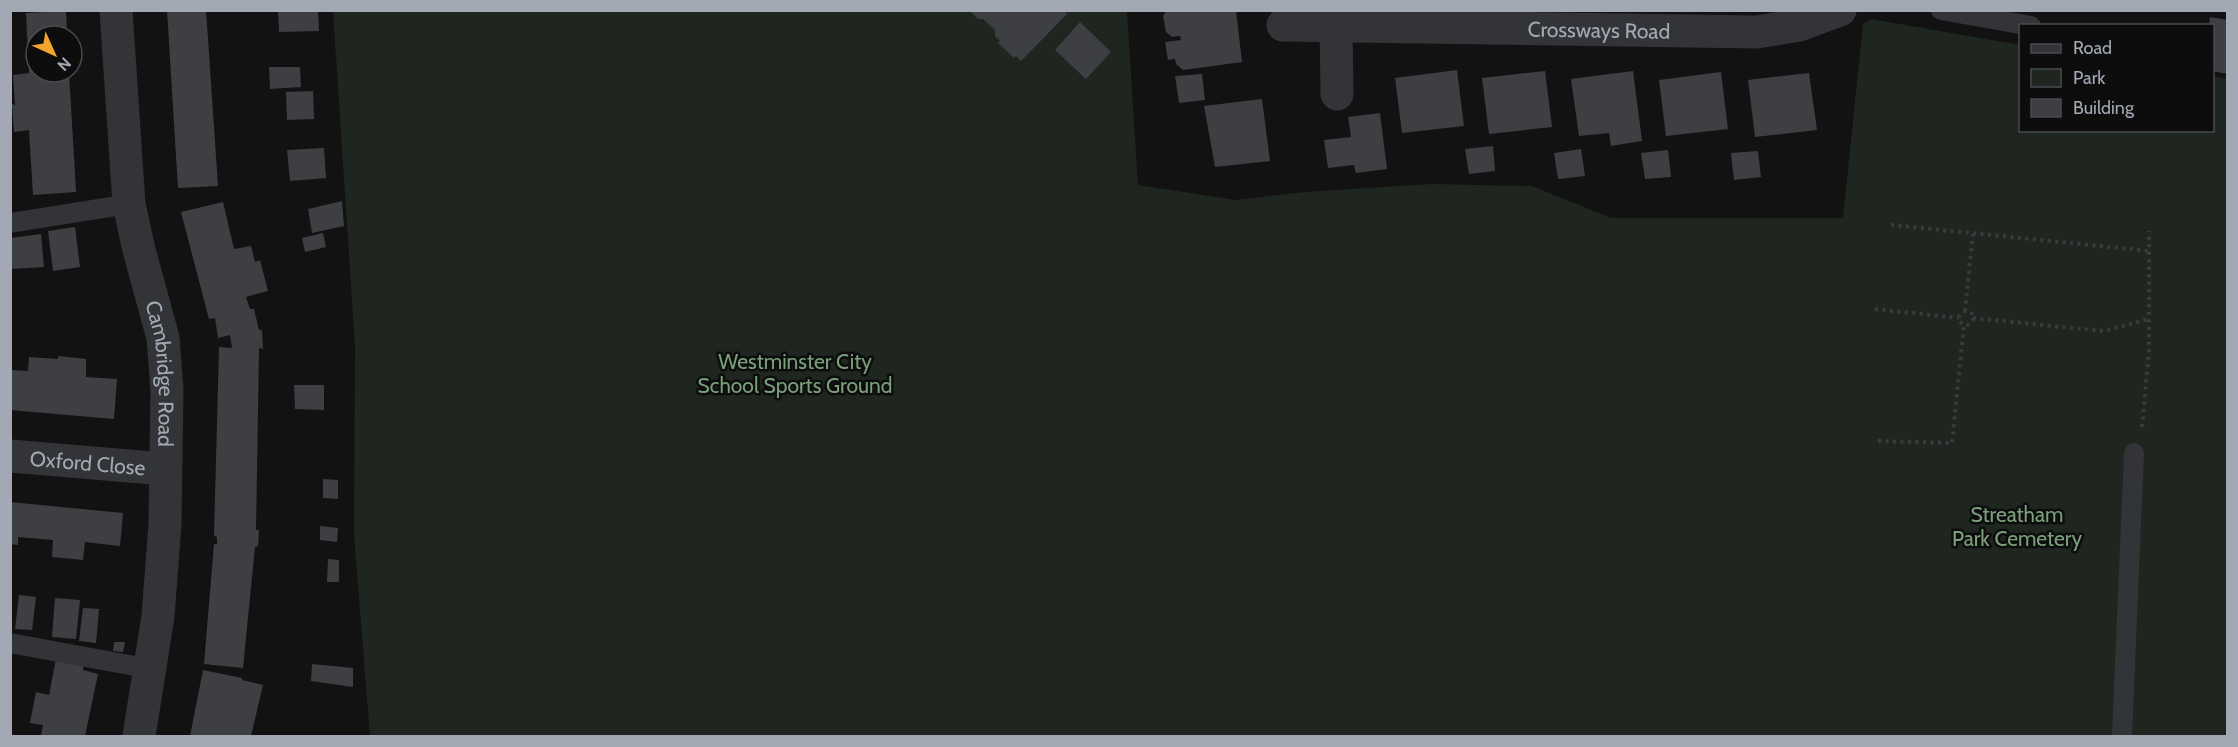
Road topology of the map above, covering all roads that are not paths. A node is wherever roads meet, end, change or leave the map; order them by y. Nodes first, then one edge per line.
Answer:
1 (116, 10) edge
2 (1840, 10) edge
3 (1941, 10) edge
4 (2020, 24) edge
5 (1282, 25) dead end
6 (1336, 26) junction
7 (1337, 94) dead end
8 (129, 204) junction
9 (10, 223) edge
10 (2134, 453) road end
11 (10, 456) edge
12 (165, 469) junction
13 (10, 643) edge
14 (151, 669) junction
15 (139, 736) edge
16 (2121, 736) edge

1 - 8 street, Cambridge Road
2 - 6 street, Crossways Road
3 - 4 lane
5 - 6 street, Crossways Road
6 - 7 street
8 - 9 lane
8 - 12 street, Cambridge Road
10 - 16 lane
11 - 12 street, Oxford Close
12 - 14 street, Cambridge Road
13 - 14 lane
14 - 15 street, Cambridge Road

